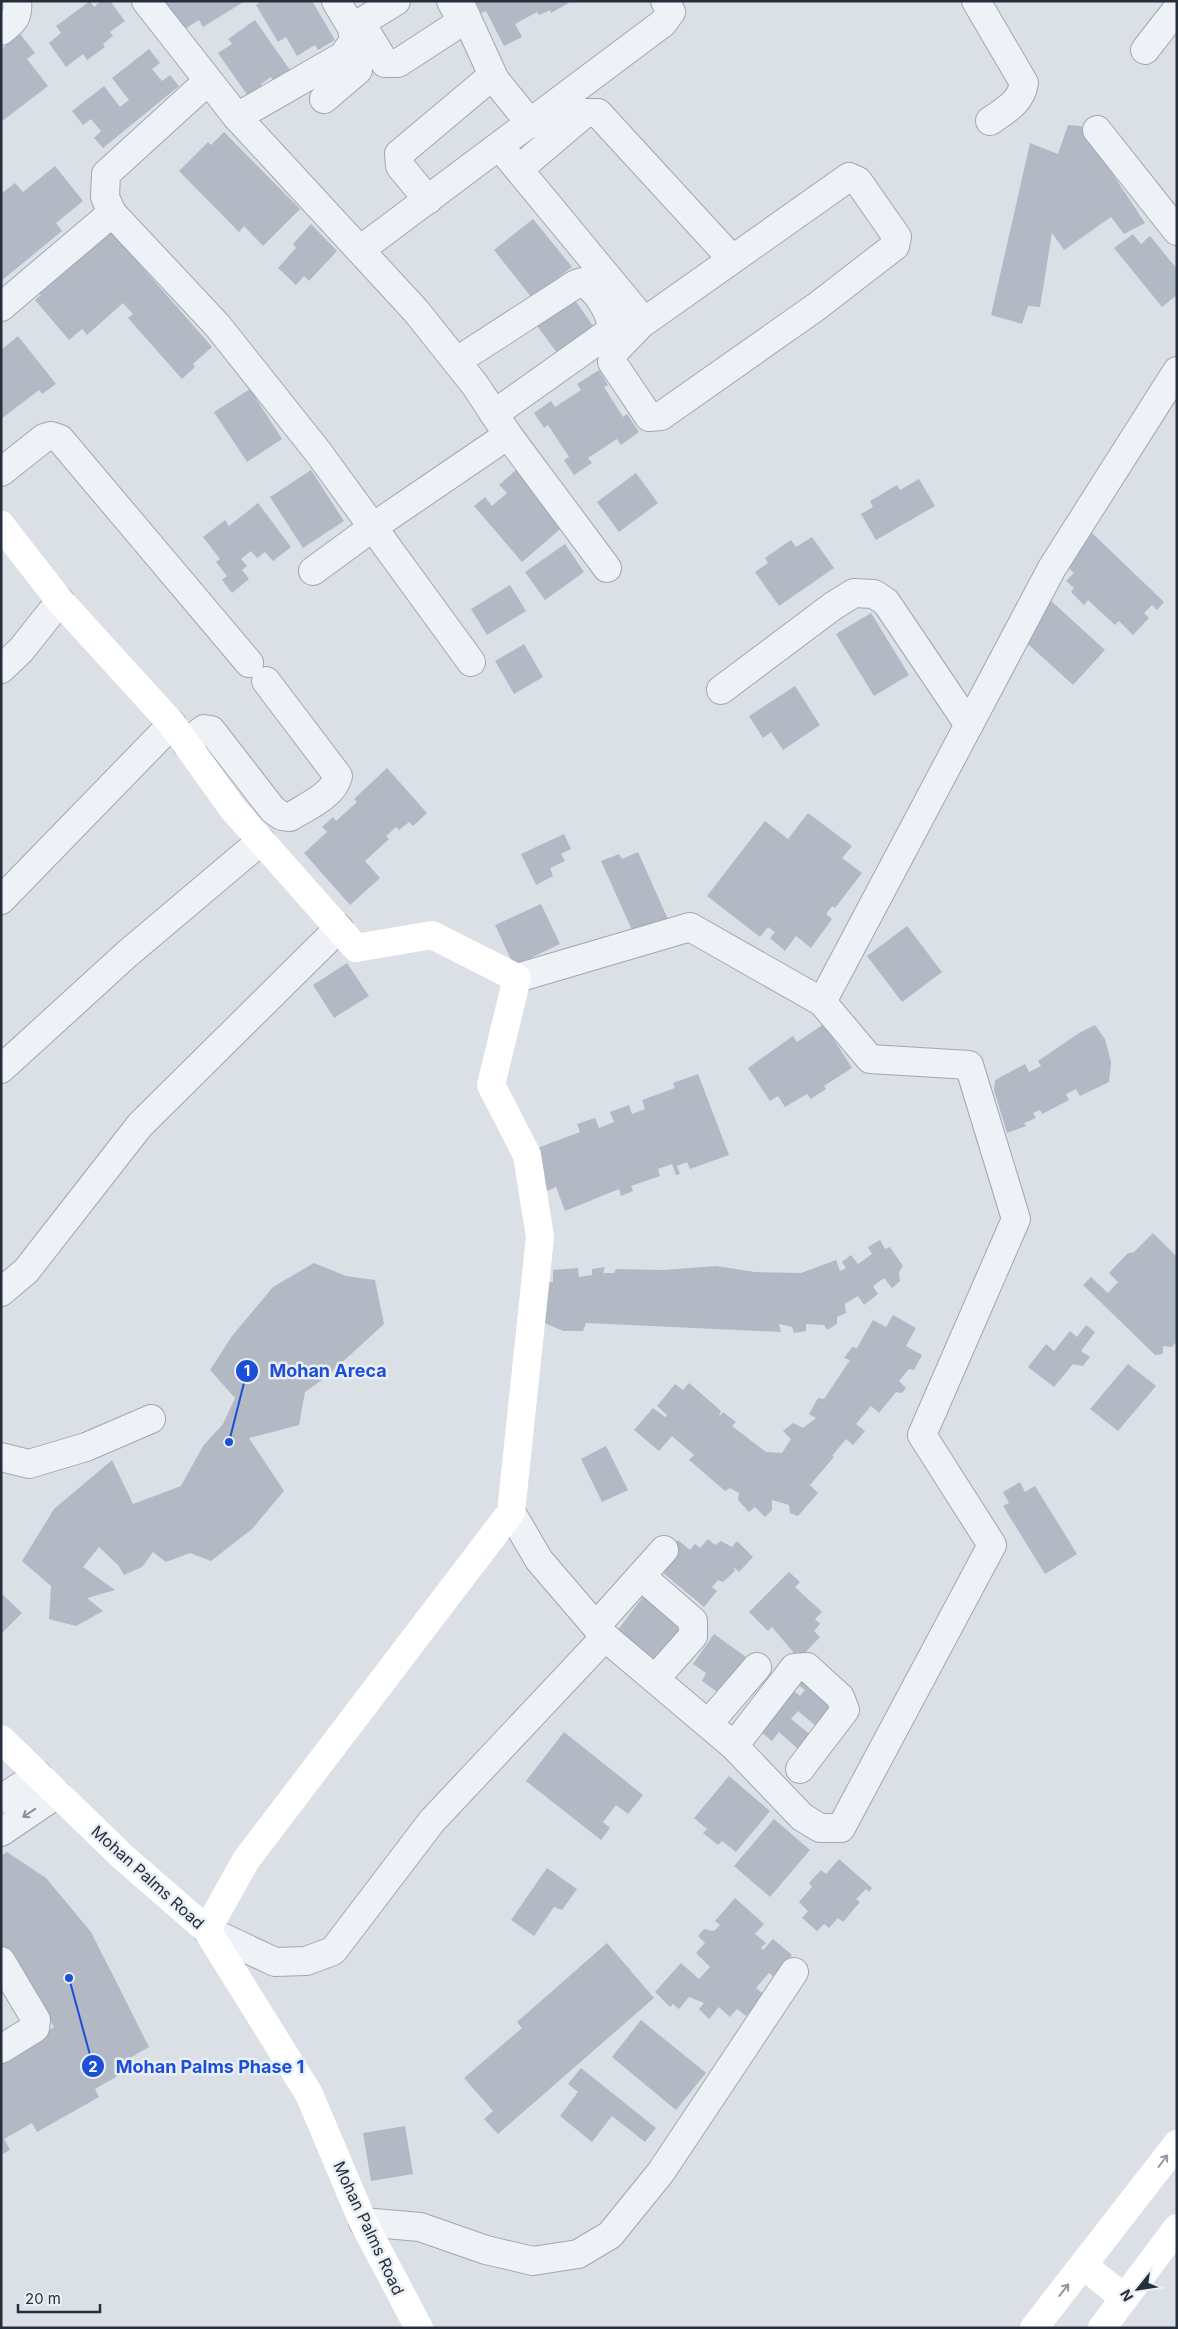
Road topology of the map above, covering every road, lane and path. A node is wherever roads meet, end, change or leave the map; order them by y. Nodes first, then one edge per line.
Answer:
1 (17, 1) edge
2 (146, 1) edge
3 (336, 1) edge
4 (396, 1) edge
5 (451, 1) edge
6 (459, 1) edge
7 (665, 1) edge
8 (976, 1) edge
9 (1177, 9) edge
10 (1, 31) edge
11 (353, 33) junction
12 (1145, 50) dead end
13 (495, 80) junction
14 (208, 81) junction
15 (324, 99) dead end
16 (237, 117) junction
17 (990, 121) dead end
18 (531, 124) junction
19 (1097, 130) dead end
20 (500, 147) junction
21 (519, 169) junction
22 (428, 200) junction
23 (112, 213) junction
24 (1177, 231) edge
25 (360, 250) junction
26 (732, 259) junction
27 (1, 307) edge
28 (641, 324) junction
29 (457, 362) junction
30 (1177, 371) edge
31 (501, 424) junction
32 (1, 472) edge
33 (1, 525) edge
34 (373, 527) junction
35 (607, 568) dead end
36 (313, 571) dead end
37 (60, 601) junction
38 (471, 662) dead end
39 (1, 669) edge
40 (721, 690) dead end
41 (969, 725) junction
42 (179, 733) junction
43 (261, 841) junction
44 (1, 900) edge
45 (339, 928) junction
46 (517, 978) junction
47 (822, 1002) junction
48 (1, 1068) edge
49 (1, 1292) edge
50 (151, 1419) dead end
51 (1, 1457) edge
52 (511, 1512) junction
53 (664, 1550) dead end
54 (641, 1576) junction
55 (600, 1631) junction
56 (757, 1667) dead end
57 (655, 1679) junction
58 (708, 1724) junction
59 (1, 1739) edge
60 (738, 1741) junction
61 (38, 1775) junction
62 (58, 1794) junction
63 (1, 1799) edge
64 (1, 1832) edge
65 (207, 1930) junction
66 (1, 1961) edge
67 (794, 1972) dead end
68 (1, 2049) edge
69 (1177, 2144) edge
70 (363, 2222) junction
71 (1177, 2228) edge
72 (1084, 2265) junction
73 (1124, 2298) junction
74 (419, 2328) edge
75 (1034, 2328) edge
76 (1102, 2328) edge

1 - 10 street
2 - 14 street
3 - 11 street
4 - 11 street
5 - 11 street
6 - 13 street
7 - 18 street
8 - 17 street
9 - 12 street
11 - 15 street
11 - 16 street
13 - 18 street
13 - 22 street
14 - 16 street
14 - 23 street
16 - 25 street
18 - 20 street
19 - 24 street
20 - 21 street
20 - 22 street
21 - 26 street
21 - 28 street
22 - 25 street
23 - 27 street
23 - 34 street
25 - 29 street
26 - 28 street
26 - 28 street
29 - 31 street
29 - 31 street
30 - 41 street
31 - 34 street
31 - 35 street
32 - 42 street
33 - 37 street
34 - 36 street
34 - 38 street
37 - 39 street
37 - 42 street
40 - 41 street
41 - 47 street
42 - 43 street
42 - 44 street
43 - 45 street
43 - 48 street
45 - 46 street
45 - 49 street
46 - 47 street
46 - 52 street
47 - 60 street
50 - 51 street
52 - 55 street
52 - 65 street
53 - 54 street
54 - 55 street
54 - 57 street
55 - 57 street
55 - 65 street
56 - 58 street
57 - 58 street
58 - 60 street
59 - 61 street, Mohan Palms Road
60 - 60 street
61 - 62 street, Mohan Palms Road
61 - 63 street
62 -> 64 street
62 - 65 street, Mohan Palms Road
65 - 70 street, Mohan Palms Road
66 - 68 street
67 - 70 street
72 -> 69 street
70 - 74 street, Mohan Palms Road
71 - 73 street
72 - 73 street
75 -> 72 street
73 - 76 street

